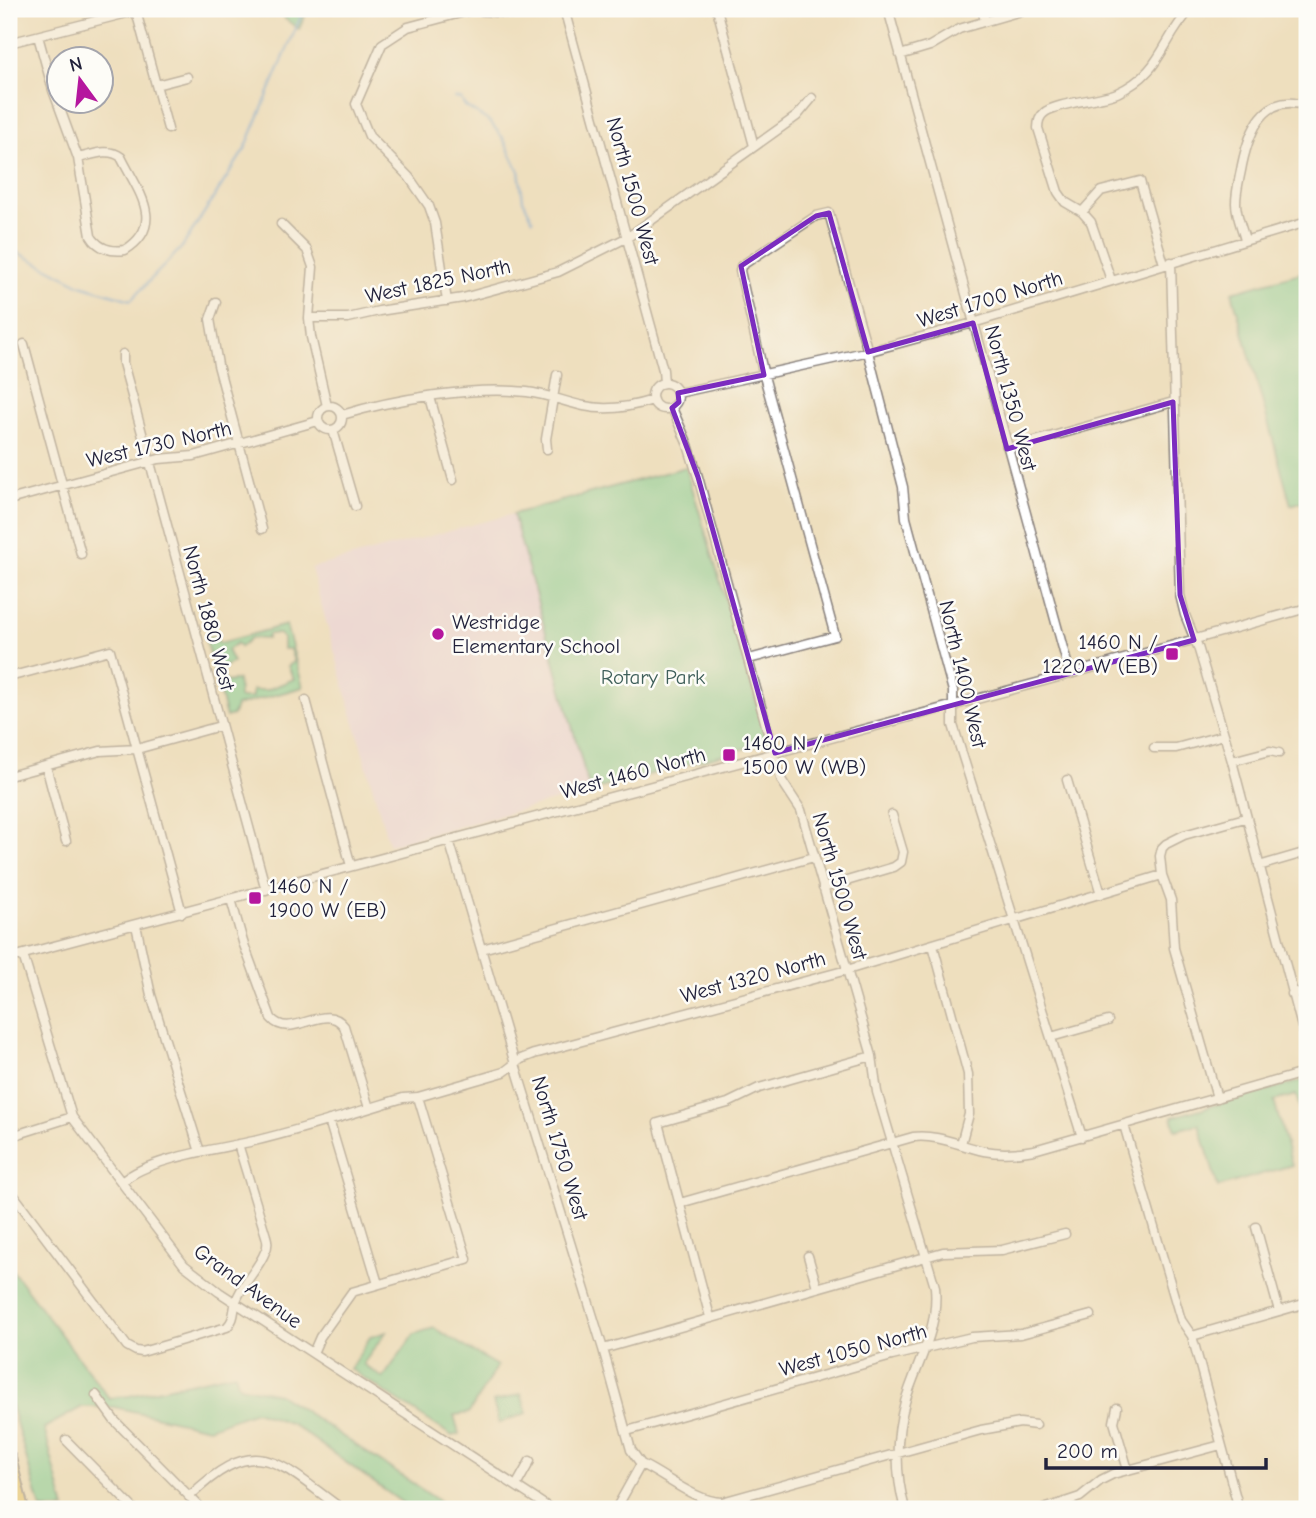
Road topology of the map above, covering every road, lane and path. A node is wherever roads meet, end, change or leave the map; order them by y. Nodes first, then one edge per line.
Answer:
1 (547, 9) edge
2 (565, 9) edge
3 (717, 9) edge
4 (888, 9) edge
5 (982, 9) edge
6 (1028, 9) edge
7 (1191, 9) edge
8 (140, 10) edge
9 (985, 21) junction
10 (38, 36) junction
11 (9, 43) edge
12 (900, 55) junction
13 (187, 77) dead end
14 (156, 85) junction
15 (812, 98) dead end
16 (1307, 106) edge
17 (168, 129) dead end
18 (754, 146) junction
19 (78, 158) junction
20 (1082, 212) junction
21 (1307, 222) edge
22 (281, 224) dead end
23 (628, 237) junction
24 (1245, 240) junction
25 (1168, 263) junction
26 (1111, 280) junction
27 (447, 301) junction
28 (216, 302) dead end
29 (309, 317) junction
30 (972, 323) junction
31 (24, 344) dead end
32 (868, 352) junction
33 (123, 354) dead end
34 (556, 375) dead end
35 (764, 376) junction
36 (664, 383) junction
37 (678, 393) junction
38 (430, 397) junction
39 (553, 398) junction
40 (653, 400) junction
41 (1173, 402) junction
42 (327, 406) junction
43 (671, 408) junction
44 (342, 415) junction
45 (318, 421) junction
46 (333, 430) junction
47 (239, 444) junction
48 (1007, 446) junction
49 (547, 449) dead end
50 (149, 461) junction
51 (453, 480) dead end
52 (63, 485) junction
53 (9, 500) edge
54 (355, 506) dead end
55 (262, 529) dead end
56 (81, 554) dead end
57 (1307, 608) edge
58 (1194, 640) junction
59 (749, 659) junction
60 (1070, 674) junction
61 (9, 677) edge
62 (306, 700) dead end
63 (954, 705) junction
64 (220, 726) junction
65 (1224, 735) junction
66 (1154, 748) dead end
67 (137, 749) junction
68 (1279, 752) dead end
69 (775, 753) junction
70 (1232, 761) junction
71 (46, 766) junction
72 (9, 776) edge
73 (1067, 780) dead end
74 (891, 815) dead end
75 (1245, 818) junction
76 (449, 840) junction
77 (66, 841) dead end
78 (1307, 852) edge
79 (814, 857) junction
80 (351, 866) junction
81 (1259, 866) junction
82 (1162, 875) junction
83 (823, 888) junction
84 (265, 890) junction
85 (1101, 894) junction
86 (231, 899) junction
87 (182, 913) junction
88 (1014, 921) junction
89 (136, 925) junction
90 (933, 945) junction
91 (482, 949) junction
92 (23, 954) junction
93 (9, 958) edge
94 (847, 970) junction
95 (1307, 990) edge
96 (1292, 995) junction
97 (1108, 1021) dead end
98 (1051, 1037) junction
99 (1307, 1046) edge
100 (872, 1056) junction
101 (515, 1064) junction
102 (1307, 1072) edge
103 (418, 1097) junction
104 (1217, 1098) junction
105 (369, 1108) junction
106 (72, 1117) junction
107 (329, 1120) junction
108 (1124, 1125) junction
109 (9, 1137) edge
110 (1082, 1138) junction
111 (894, 1143) junction
112 (238, 1144) junction
113 (961, 1144) junction
114 (200, 1152) junction
115 (122, 1182) junction
116 (9, 1189) edge
117 (680, 1203) junction
118 (1256, 1227) dead end
119 (1065, 1234) dead end
120 (808, 1256) dead end
121 (927, 1257) junction
122 (378, 1284) junction
123 (817, 1287) junction
124 (236, 1302) junction
125 (1307, 1303) edge
126 (1279, 1311) junction
127 (1091, 1315) dead end
128 (710, 1317) junction
129 (1192, 1336) junction
130 (603, 1349) junction
131 (927, 1349) junction
132 (313, 1353) junction
133 (96, 1395) dead end
134 (1117, 1408) dead end
135 (1036, 1424) dead end
136 (627, 1431) junction
137 (66, 1440) dead end
138 (1222, 1445) junction
139 (897, 1453) junction
140 (9, 1458) edge
141 (530, 1461) dead end
142 (641, 1464) junction
143 (1128, 1470) junction
144 (516, 1486) junction
145 (189, 1497) junction
146 (22, 1509) edge
147 (134, 1509) edge
148 (202, 1509) edge
149 (342, 1509) edge
150 (551, 1509) edge
151 (616, 1509) edge
152 (905, 1509) edge
153 (1044, 1509) edge
154 (1239, 1509) edge

1 - 27 street
2 - 23 street, North 1500 West
3 - 18 street
4 - 12 street, North 1350 West
5 - 9 street
6 - 9 street
7 - 20 street
8 - 10 street
8 - 14 street
9 - 12 street
10 - 11 street
10 - 19 street
12 - 30 street, North 1350 West
13 - 14 street
14 - 17 street
15 - 18 street, West 1825 North
16 - 24 street
18 - 23 street, West 1825 North
19 - 19 street
20 - 25 street
20 - 26 street
21 - 24 street, West 1700 North
22 - 29 street
23 - 27 street, West 1825 North
23 - 36 street, North 1500 West
24 - 25 street, West 1700 North
25 - 26 street, West 1700 North
25 - 41 street
26 - 30 street, West 1700 North
27 - 29 street, West 1825 North
28 - 47 street
29 - 42 street
30 - 32 street, West 1700 North
30 - 48 street, North 1350 West
31 - 52 street
32 - 35 street, West 1700 North
32 - 35 street, North 1400 West
32 - 63 street, North 1400 West
33 - 50 street, North 1880 West
34 - 39 street
35 - 37 street, West 1700 North
35 - 59 street
36 - 37 street
36 - 40 street
37 - 43 street
38 - 39 street
38 - 44 street
38 - 51 street
39 - 40 street
39 - 49 street
40 - 43 street
41 - 48 street
41 - 58 street
42 - 44 street
42 - 45 street
43 - 59 street, North 1500 West
44 - 46 street
45 - 46 street
45 - 47 street, West 1730 North
46 - 54 street
47 - 50 street, West 1730 North
47 - 55 street
48 - 60 street, North 1350 West
50 - 52 street, West 1730 North
50 - 64 street, North 1880 West
52 - 53 street, West 1730 North
52 - 56 street
57 - 58 street, West 1460 North
58 - 60 street, West 1460 North
58 - 65 street
59 - 69 street, North 1500 West
60 - 63 street, West 1460 North
61 - 67 street
62 - 80 street
63 - 69 street, West 1460 North
63 - 88 street, North 1400 West
64 - 67 street
64 - 84 street, North 1880 West
65 - 66 street
65 - 70 street
67 - 71 street
67 - 87 street
68 - 70 street
69 - 76 street, West 1460 North
69 - 79 street, North 1500 West
70 - 75 street
71 - 72 street
71 - 77 street
73 - 85 street
74 - 83 street
75 - 81 street
75 - 82 street
76 - 80 street, West 1460 North
76 - 91 street, North 1750 West
78 - 81 street
79 - 83 street, North 1500 West
79 - 91 street
80 - 84 street, West 1460 North
81 - 96 street
82 - 85 street, West 1320 North
82 - 104 street
83 - 94 street, North 1500 West
84 - 86 street, West 1460 North
85 - 88 street, West 1320 North
86 - 87 street, West 1460 North
86 - 105 street
87 - 89 street, West 1460 North
88 - 90 street, West 1320 North
88 - 98 street, North 1400 West
89 - 92 street, West 1460 North
89 - 114 street
90 - 94 street, West 1320 North
90 - 113 street
91 - 101 street, North 1750 West
92 - 93 street, West 1460 North
92 - 106 street, Grand Avenue
94 - 100 street, North 1500 West
94 - 101 street, West 1320 North
95 - 96 street
96 - 99 street
97 - 98 street
98 - 110 street, North 1400 West
100 - 111 street, North 1500 West
100 - 117 street
101 - 103 street, West 1320 North
101 - 130 street, North 1750 West
102 - 104 street
103 - 105 street, West 1320 North
103 - 122 street
104 - 108 street
105 - 107 street, West 1320 North
106 - 109 street
106 - 115 street, Grand Avenue
107 - 112 street, West 1320 North
107 - 122 street
108 - 110 street
108 - 129 street
110 - 113 street
111 - 113 street
111 - 117 street
111 - 121 street, North 1500 West
112 - 114 street, West 1320 North
112 - 124 street
114 - 115 street, West 1320 North
115 - 124 street, Grand Avenue
116 - 124 street
117 - 128 street
118 - 126 street
119 - 121 street
120 - 123 street
121 - 123 street
121 - 131 street, North 1500 West
122 - 132 street
123 - 128 street
124 - 132 street, Grand Avenue
125 - 126 street
126 - 129 street
127 - 131 street, West 1050 North
128 - 130 street
129 - 138 street
130 - 136 street, North 1750 West
131 - 136 street, West 1050 North
131 - 139 street, North 1500 West
132 - 144 street, Grand Avenue
133 - 145 street
134 - 143 street
135 - 139 street
136 - 142 street, North 1750 West
137 - 147 street
138 - 143 street
138 - 154 street
139 - 142 street
139 - 152 street, North 1500 West
140 - 146 highway
141 - 144 street
142 - 151 street
143 - 153 street
144 - 150 street, Grand Avenue
145 - 148 street
145 - 149 street

